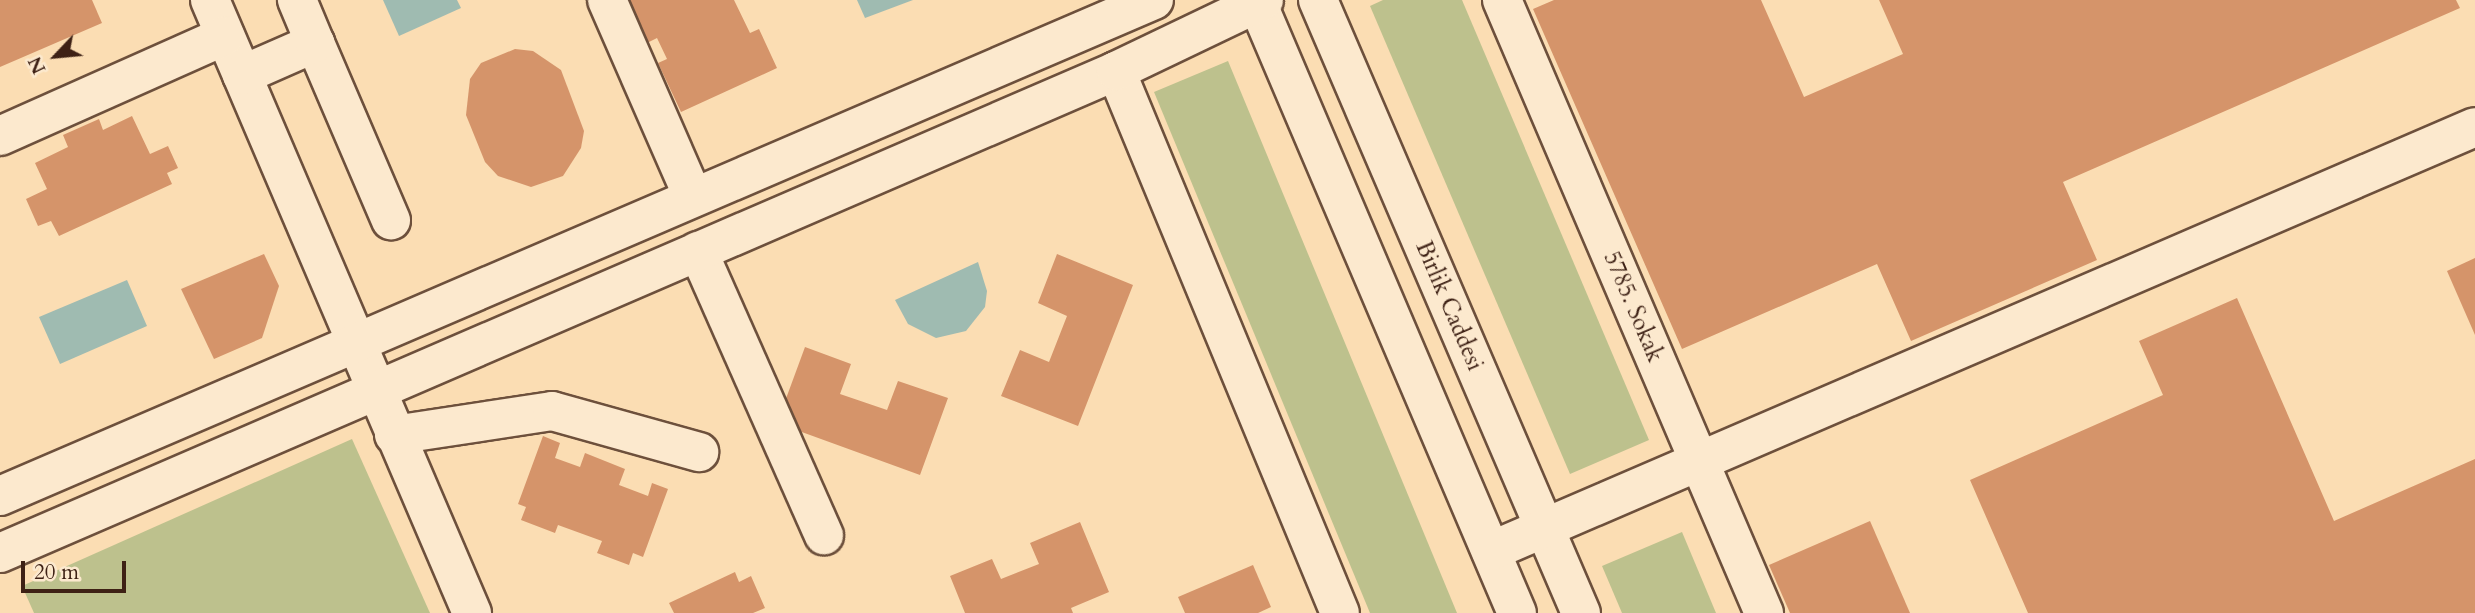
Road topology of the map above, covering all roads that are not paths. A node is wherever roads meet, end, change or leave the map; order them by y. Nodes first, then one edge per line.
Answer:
1 (210, 0) edge
2 (297, 0) edge
3 (607, 0) edge
4 (1154, 0) edge
5 (1318, 0) edge
6 (1502, 0) edge
7 (1259, 2) edge
8 (1092, 12) edge
9 (225, 36) junction
10 (315, 43) junction
11 (1116, 71) junction
12 (242, 75) junction
13 (2475, 127) edge
14 (0, 136) edge
15 (693, 197) junction
16 (391, 220) dead end
17 (698, 251) junction
18 (355, 343) junction
19 (375, 391) junction
20 (394, 435) junction
21 (699, 452) dead end
22 (1699, 464) junction
23 (0, 496) edge
24 (1544, 527) junction
25 (824, 534) dead end
26 (1491, 551) junction
27 (0, 553) edge
28 (472, 613) edge
29 (1340, 613) edge
30 (1517, 613) edge
31 (1581, 613) edge
32 (1764, 613) edge

1 - 9 street
2 - 10 street
3 - 15 street
4 - 8 street
5 - 24 street, Birlik Caddesi
6 - 22 street, 5785. Sokak
7 - 11 street
7 - 26 street
8 - 15 street
9 - 12 street
9 - 14 street
10 - 12 street
10 - 16 street
11 - 17 street
11 - 29 street
12 - 18 street
13 - 22 street
15 - 18 street
17 - 19 street
17 - 25 street
18 - 19 street
18 - 23 street
19 - 20 street
19 - 27 street
20 - 21 street
20 - 28 street
22 - 24 street
22 - 32 street, 5785. Sokak
24 - 26 street
24 - 31 street, Birlik Caddesi
26 - 30 street

